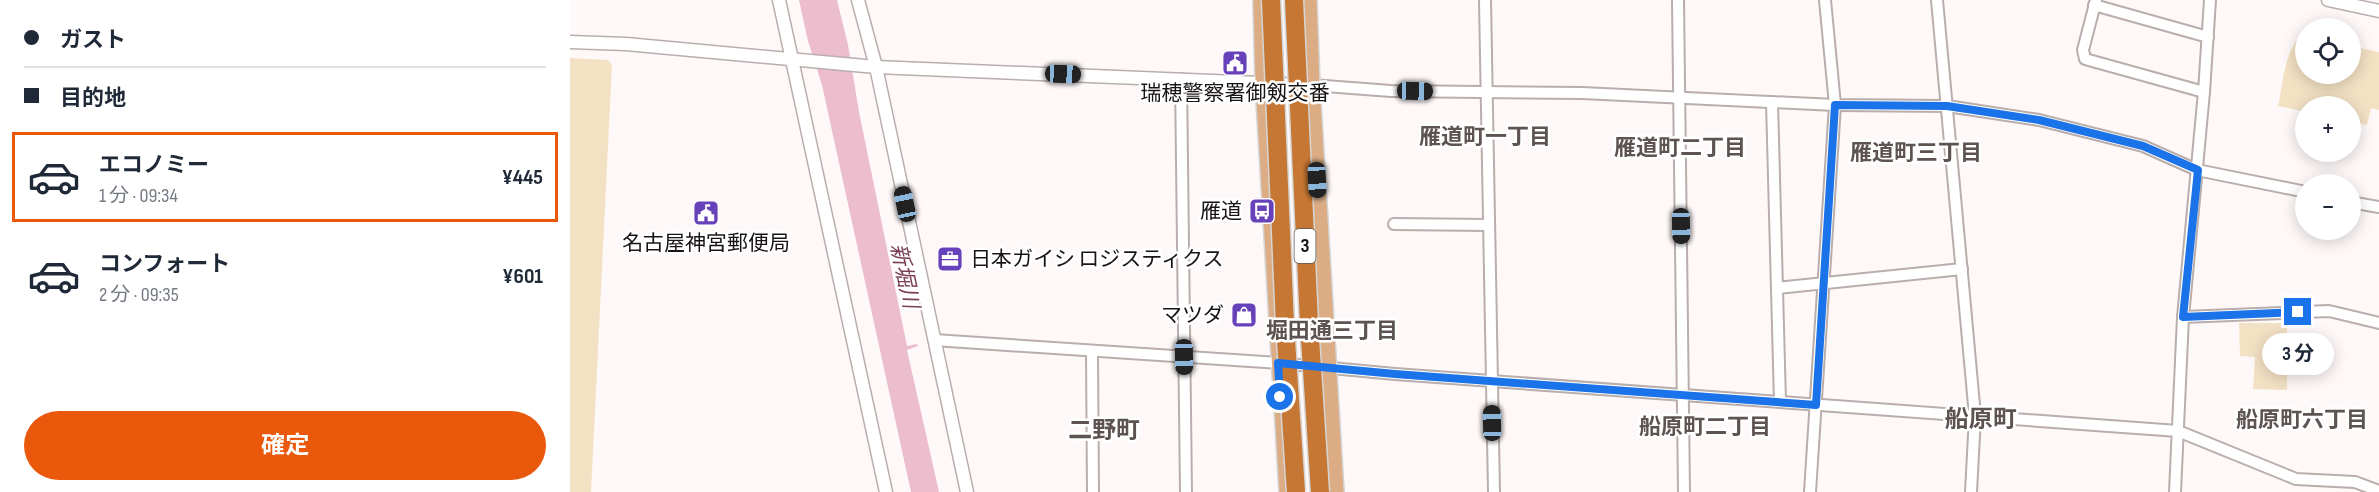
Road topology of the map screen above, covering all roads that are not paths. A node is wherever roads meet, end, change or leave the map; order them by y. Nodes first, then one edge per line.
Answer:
1 (779, 0) edge
2 (858, 0) edge
3 (1261, 0) edge
4 (1270, 0) edge
5 (1284, 0) edge
6 (1294, 0) edge
7 (1309, 0) edge
8 (1485, 0) edge
9 (1678, 0) edge
10 (1825, 0) edge
11 (1937, 0) edge
12 (2210, 0) edge
13 (2328, 0) edge
14 (2095, 2) edge
15 (2379, 10) edge
16 (2208, 37) junction
17 (570, 42) edge
18 (798, 59) junction
19 (869, 66) junction
20 (1181, 79) junction
21 (1263, 83) junction
22 (1312, 85) junction
23 (1487, 92) junction
24 (2204, 92) junction
25 (1679, 98) junction
26 (1772, 102) junction
27 (1835, 105) junction
28 (1947, 106) junction
29 (2198, 170) junction
30 (2295, 190) edge
31 (2361, 204) edge
32 (2379, 207) edge
33 (1394, 224) dead end
34 (1489, 225) junction
35 (1962, 269) junction
36 (1824, 283) junction
37 (1777, 288) junction
38 (2183, 317) junction
39 (1309, 323) junction
40 (2379, 323) edge
41 (934, 340) junction
42 (1092, 351) junction
43 (1184, 357) junction
44 (1278, 363) junction
45 (1328, 369) junction
46 (1492, 381) junction
47 (1683, 395) junction
48 (1780, 402) junction
49 (1816, 405) junction
50 (1975, 416) junction
51 (2178, 431) junction
52 (2379, 491) edge
53 (886, 492) edge
54 (967, 492) edge
55 (1093, 492) edge
56 (1186, 492) edge
57 (1287, 492) edge
58 (1296, 492) edge
59 (1320, 492) edge
60 (1336, 492) edge
61 (1494, 492) edge
62 (1684, 492) edge
63 (1810, 492) edge
64 (1971, 492) edge
65 (2175, 492) edge

1 - 18 street
2 - 19 street
3 - 21 main road
4 - 58 highway, 3, bridge
5 - 39 highway, bridge
6 - 39 highway, 3, bridge
7 - 22 main road
8 - 23 street
9 - 25 street
10 - 27 street
11 - 28 street
12 - 16 street
13 - 15 street
14 - 16 street
14 - 24 street
16 - 24 street
17 - 18 street
18 - 19 street
18 - 53 street
19 - 20 street
19 - 41 street
20 - 21 street
20 - 43 street
21 - 22 street
21 - 44 main road
22 - 23 street
22 - 45 main road
23 - 25 street
23 - 34 street
24 - 29 street
25 - 26 street
25 - 47 street
26 - 27 street
26 - 37 street
27 - 28 street
27 - 36 street
28 - 29 street
28 - 35 street
29 - 30 street
29 - 38 street
31 - 32 street
33 - 34 street
34 - 46 street
35 - 36 street
35 - 50 street
36 - 37 street
36 - 49 street
37 - 48 street
38 - 40 street
38 - 51 street
39 - 59 highway, 3, bridge
41 - 42 street
41 - 54 street
42 - 43 street
42 - 55 street
43 - 44 street
43 - 56 street
44 - 45 street
44 - 57 main road
45 - 46 street
45 - 60 main road
46 - 47 street
46 - 61 street
47 - 48 street
47 - 62 street
48 - 49 street
49 - 50 street
49 - 63 street
50 - 51 street
50 - 64 street
51 - 52 street
51 - 65 street

